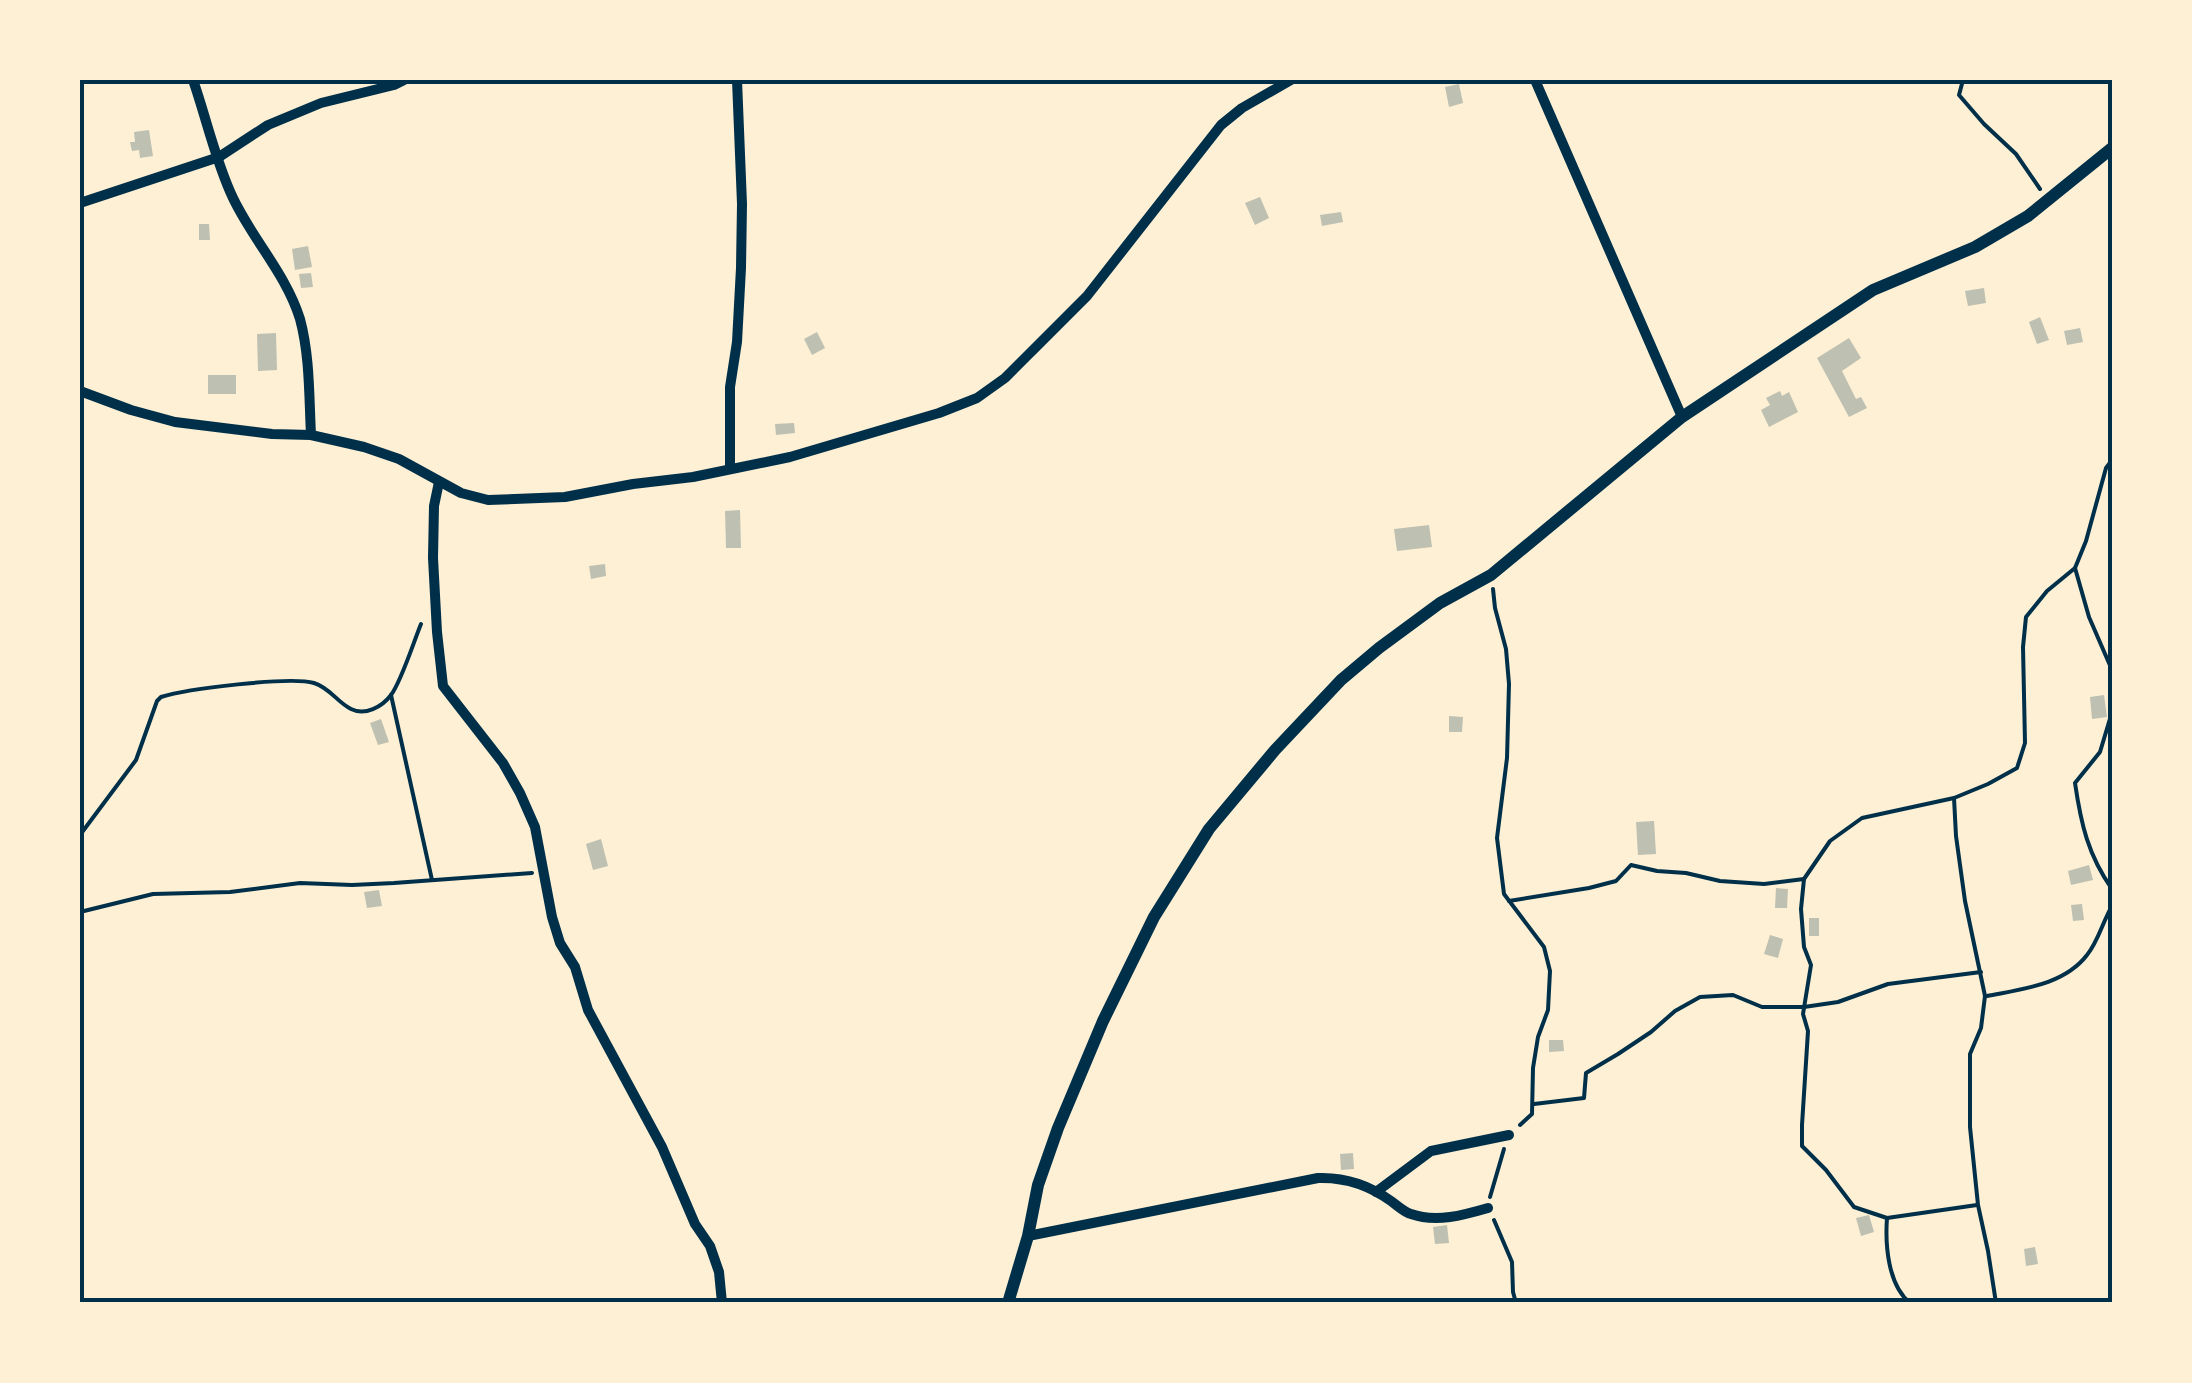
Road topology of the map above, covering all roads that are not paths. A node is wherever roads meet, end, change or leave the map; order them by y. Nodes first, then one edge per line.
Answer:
1 (194, 80) edge
2 (404, 80) edge
3 (737, 80) edge
4 (1291, 80) edge
5 (1535, 80) edge
6 (2112, 148) edge
7 (219, 157) junction
8 (80, 202) edge
9 (80, 390) edge
10 (1682, 417) junction
11 (311, 435) junction
12 (730, 470) junction
13 (439, 482) junction
14 (1509, 1135) road end
15 (1376, 1192) junction
16 (1488, 1208) road end
17 (1028, 1236) junction
18 (722, 1303) edge
19 (1008, 1303) edge

1 - 7 street
2 - 7 street
3 - 12 street
4 - 12 street
5 - 10 street
6 - 10 street
7 - 8 street
7 - 11 street
9 - 11 street
10 - 17 street
11 - 13 street
12 - 13 street
13 - 18 street
14 - 15 street
15 - 16 street
15 - 17 street
17 - 19 street

